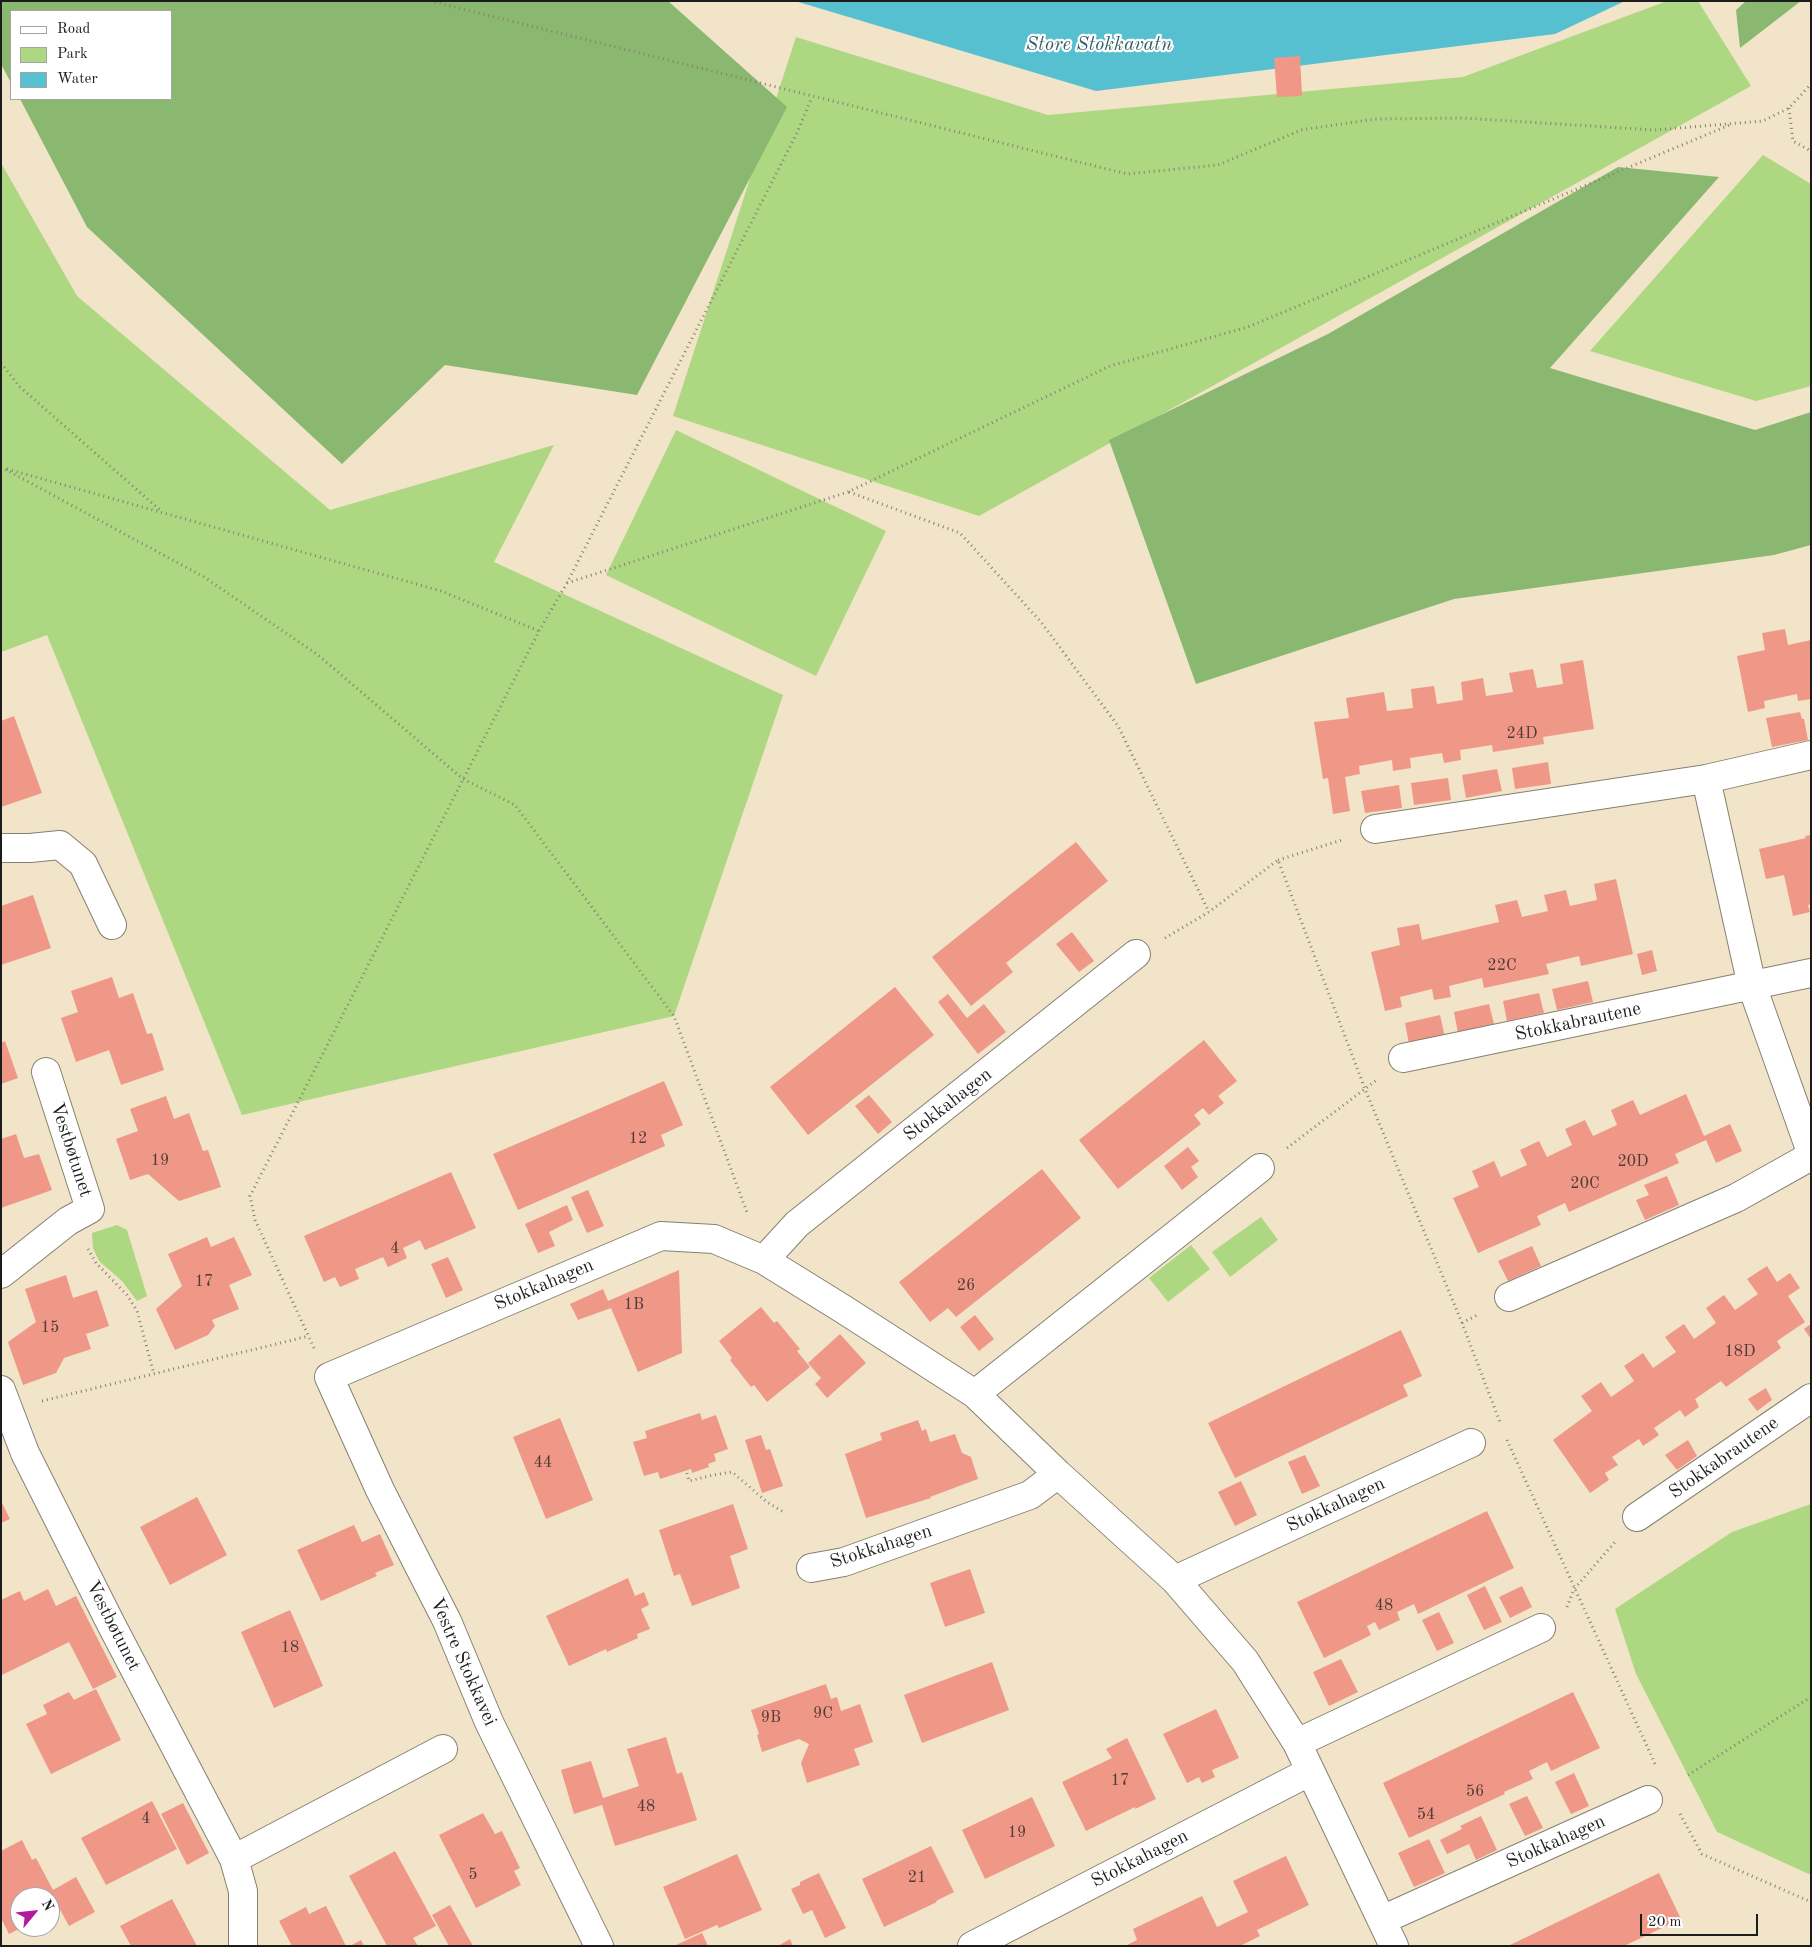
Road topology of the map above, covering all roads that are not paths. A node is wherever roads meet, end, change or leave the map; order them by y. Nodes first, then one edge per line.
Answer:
1 (1811, 755) edge
2 (1706, 779) junction
3 (1375, 829) road end
4 (1, 848) edge
5 (112, 925) dead end
6 (1136, 954) road end
7 (1811, 973) edge
8 (1752, 986) junction
9 (1403, 1058) road end
10 (46, 1072) dead end
11 (1811, 1152) edge
12 (1811, 1156) edge
13 (1260, 1168) road end
14 (764, 1260) junction
15 (1, 1274) edge
16 (1509, 1297) dead end
17 (329, 1377) joint
18 (975, 1394) junction
19 (1811, 1398) edge
20 (5, 1400) edge
21 (1471, 1443) dead end
22 (1058, 1474) junction
23 (1637, 1517) road end
24 (811, 1568) dead end
25 (1175, 1580) junction
26 (1541, 1628) road end
27 (1297, 1744) junction
28 (443, 1749) dead end
29 (1309, 1772) junction
30 (1648, 1800) dead end
31 (234, 1859) junction
32 (1382, 1920) junction
33 (243, 1946) edge
34 (599, 1946) edge
35 (972, 1946) edge
36 (1394, 1946) edge

1 - 2 street
2 - 3 street
2 - 8 street
4 - 5 street
6 - 14 street, Stokkahagen
7 - 8 street, Stokkabrautene
8 - 9 street, Stokkabrautene
8 - 11 street
10 - 15 street, Vestbøtunet
12 - 16 street
13 - 18 street
14 - 17 street, Stokkahagen
14 - 18 street, Stokkahagen
17 - 34 street, Vestre Stokkavei
18 - 22 street, Stokkahagen
19 - 23 street, Stokkabrautene
20 - 31 street, Vestbøtunet
21 - 25 street, Stokkahagen
22 - 24 street, Stokkahagen
22 - 25 street, Stokkahagen
25 - 27 street, Stokkahagen
26 - 27 street
27 - 29 street, Stokkahagen
28 - 31 street
29 - 32 street, Stokkahagen
29 - 35 street, Stokkahagen
30 - 32 street, Stokkahagen
31 - 33 street, Vestbøtunet
32 - 36 street, Stokkahagen

